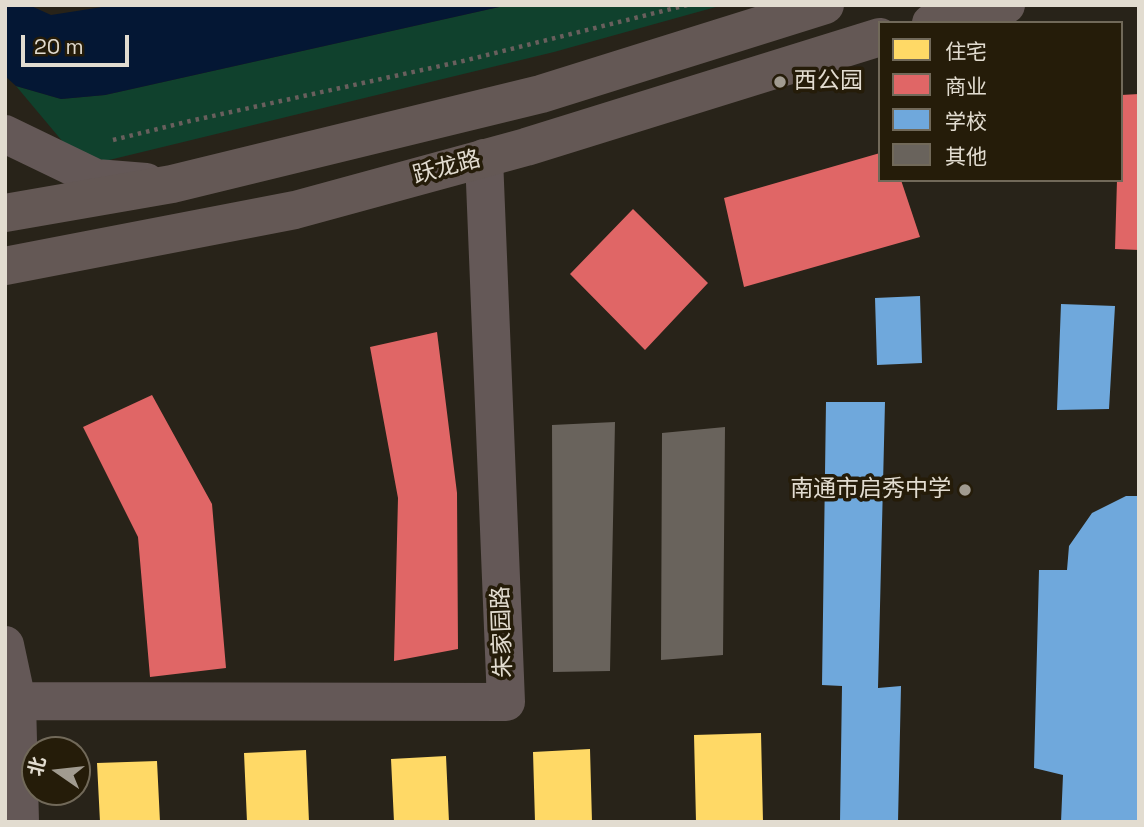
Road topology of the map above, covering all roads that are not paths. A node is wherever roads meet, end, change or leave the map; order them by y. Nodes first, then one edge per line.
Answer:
1 (825, 5) edge
2 (1006, 5) edge
3 (939, 21) edge
4 (878, 38) edge
5 (5, 134) edge
6 (484, 158) junction
7 (172, 184) junction
8 (5, 213) edge
9 (5, 265) edge
10 (5, 645) edge
11 (17, 701) junction
12 (20, 822) edge

1 - 7 main road
2 - 3 main road
4 - 6 main road, 跃龙路
5 - 7 street
6 - 9 main road, 跃龙路
6 - 11 street, 朱家园路
7 - 8 main road
10 - 11 street
11 - 12 street

